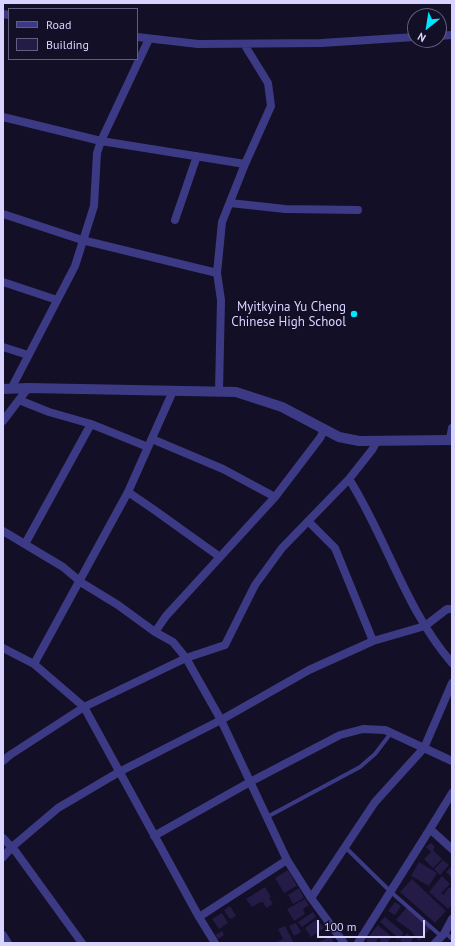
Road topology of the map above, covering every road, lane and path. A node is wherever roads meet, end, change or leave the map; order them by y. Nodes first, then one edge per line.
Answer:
1 (138, 37) edge
2 (407, 38) edge
3 (149, 39) junction
4 (244, 44) junction
5 (3, 117) edge
6 (101, 141) junction
7 (197, 156) junction
8 (245, 164) junction
9 (230, 203) junction
10 (358, 210) dead end
11 (3, 214) edge
12 (175, 220) dead end
13 (82, 240) junction
14 (217, 273) junction
15 (3, 282) edge
16 (57, 300) junction
17 (3, 347) edge
18 (28, 355) junction
19 (28, 388) junction
20 (7, 389) edge
21 (173, 391) junction
22 (219, 392) junction
23 (19, 400) junction
24 (3, 421) edge
25 (91, 424) junction
26 (452, 428) edge
27 (324, 430) junction
28 (152, 439) junction
29 (451, 440) edge
30 (377, 441) junction
31 (148, 447) junction
32 (349, 479) junction
33 (128, 492) junction
34 (276, 497) junction
35 (308, 521) junction
36 (3, 531) edge
37 (25, 544) junction
38 (220, 557) junction
39 (80, 581) junction
40 (452, 609) edge
41 (425, 626) junction
42 (155, 632) junction
43 (373, 641) junction
44 (3, 648) edge
45 (186, 658) junction
46 (452, 663) edge
47 (34, 664) junction
48 (452, 683) edge
49 (84, 707) junction
50 (221, 720) junction
51 (391, 733) junction
52 (424, 748) junction
53 (3, 761) edge
54 (452, 761) edge
55 (119, 772) junction
56 (250, 782) junction
57 (452, 793) edge
58 (266, 817) junction
59 (430, 829) junction
60 (154, 836) junction
61 (3, 838) edge
62 (12, 847) junction
63 (345, 847) junction
64 (452, 849) edge
65 (3, 857) edge
66 (287, 860) junction
67 (391, 892) junction
68 (311, 898) junction
69 (199, 917) junction
70 (452, 919) edge
71 (443, 934) junction
72 (3, 935) edge
73 (452, 939) edge
74 (361, 942) edge
75 (8, 943) edge
76 (82, 943) edge
77 (215, 943) edge
78 (344, 943) edge
79 (435, 943) edge

1 - 3 street
2 - 4 street
3 - 4 street
3 - 6 street
4 - 8 street
5 - 6 street
6 - 7 street
6 - 13 street
7 - 8 street
7 - 12 street
8 - 9 street
9 - 10 street
9 - 14 street
11 - 13 street
13 - 14 street
13 - 16 street
14 - 22 street
15 - 16 street
16 - 18 street
17 - 18 street
18 - 20 street
19 - 20 street
19 - 21 street
19 - 23 street
21 - 22 street
21 - 28 street
22 - 27 street
23 - 24 street
23 - 25 street
25 - 31 street
25 - 37 street
26 - 29 street
27 - 30 street
27 - 34 street
28 - 31 street
28 - 34 street
29 - 30 street
30 - 32 street
31 - 33 street
32 - 35 street
32 - 41 street
33 - 38 street
33 - 39 street
34 - 38 street
35 - 43 street
35 - 45 street
36 - 37 street
37 - 39 street
38 - 42 street
39 - 42 street
39 - 47 street
40 - 41 street
41 - 43 street
41 - 46 street
42 - 45 street
43 - 50 street
44 - 47 street
45 - 49 street
45 - 50 street
47 - 49 street
48 - 52 street
49 - 53 street
49 - 55 street
50 - 55 street
50 - 56 street
51 - 52 street
51 - 56 street
51 - 58 lane
52 - 54 street
52 - 63 street
55 - 60 street
55 - 62 street
56 - 58 street
56 - 60 street
57 - 59 street
58 - 66 street
59 - 64 street
59 - 67 street
60 - 69 street
61 - 62 street
62 - 65 street
62 - 76 street
63 - 67 lane
63 - 68 street
66 - 68 street
66 - 69 street
67 - 71 lane
67 - 74 street
68 - 78 street
69 - 77 street
70 - 71 street
71 - 73 lane
71 - 79 street
72 - 75 street

